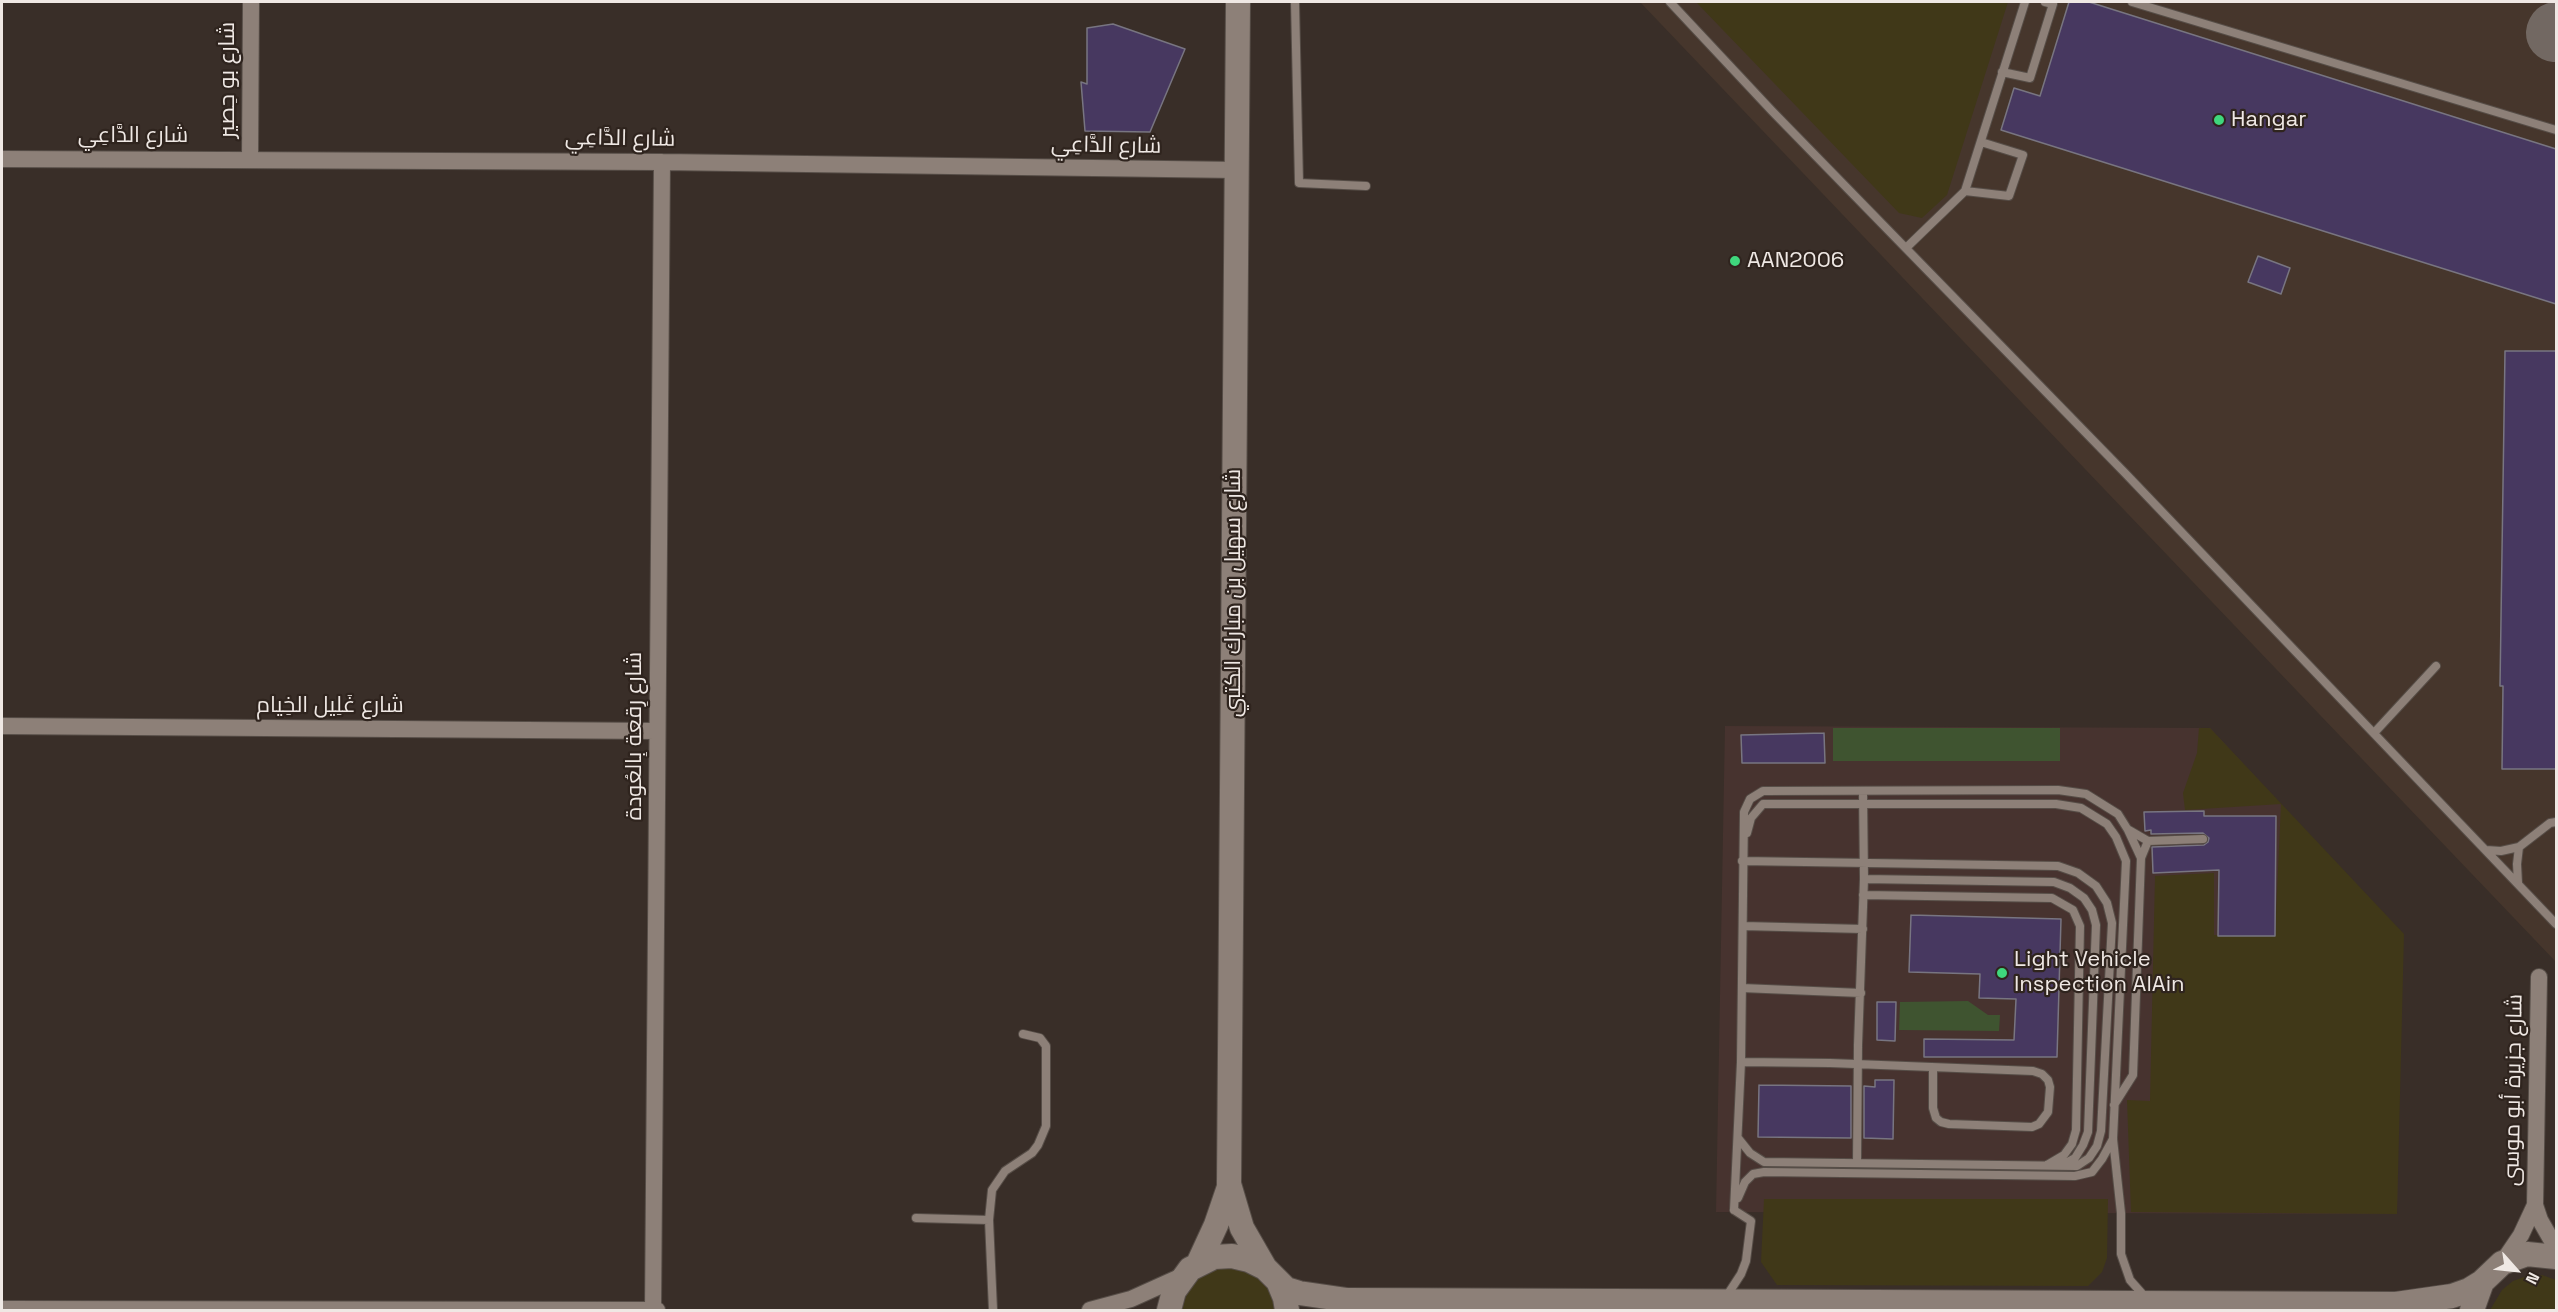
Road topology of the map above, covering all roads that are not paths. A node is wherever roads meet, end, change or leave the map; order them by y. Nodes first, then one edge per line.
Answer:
1 (251, 2) edge
2 (1238, 2) edge
3 (1295, 2) edge
4 (1670, 2) edge
5 (2025, 2) edge
6 (2045, 2) edge
7 (2132, 2) edge
8 (2002, 72) junction
9 (2556, 130) edge
10 (1981, 142) junction
11 (2, 159) edge
12 (250, 159) junction
13 (662, 162) junction
14 (1237, 170) junction
15 (1366, 186) dead end
16 (1965, 191) junction
17 (1906, 248) junction
18 (2436, 666) dead end
19 (2, 726) edge
20 (657, 731) junction
21 (2374, 733) junction
22 (1863, 792) junction
23 (1863, 804) junction
24 (2556, 822) edge
25 (2128, 830) junction
26 (2203, 839) dead end
27 (1744, 842) junction
28 (2148, 842) junction
29 (2520, 847) junction
30 (2486, 850) junction
31 (2141, 858) junction
32 (1742, 861) junction
33 (1864, 863) junction
34 (1864, 879) junction
35 (2518, 884) junction
36 (1863, 895) junction
37 (2556, 924) edge
38 (1743, 926) junction
39 (1863, 929) junction
40 (2539, 977) dead end
41 (1742, 988) junction
42 (1861, 993) junction
43 (1023, 1034) dead end
44 (1741, 1062) junction
45 (1858, 1065) junction
46 (1933, 1069) junction
47 (2114, 1105) junction
48 (1738, 1138) junction
49 (2113, 1139) junction
50 (1857, 1163) junction
51 (2047, 1166) junction
52 (2062, 1166) junction
53 (1229, 1185) junction
54 (2535, 1205) junction
55 (1734, 1210) junction
56 (916, 1218) dead end
57 (989, 1220) junction
58 (2556, 1248) edge
59 (2556, 1257) edge
60 (2502, 1263) junction
61 (1190, 1270) junction
62 (1271, 1275) junction
63 (2482, 1282) junction
64 (1722, 1302) junction
65 (2152, 1303) junction
66 (2, 1309) edge
67 (100, 1310) edge
68 (540, 1310) edge
69 (655, 1310) edge
70 (993, 1311) edge
71 (1090, 1311) edge
72 (1169, 1311) edge
73 (1287, 1311) edge
74 (2472, 1311) edge

1 - 12 street, شارع بو حِصير
2 - 14 street, شارع سهيل بن مبارك الكتبي
3 - 15 lane
4 - 17 lane
5 - 8 lane
6 - 8 lane
7 - 9 lane
8 - 10 lane
10 - 16 lane
10 - 16 lane
11 - 12 street, شارع الدَّاعِي
12 - 13 street, شارع الدَّاعِي
13 - 14 street, شارع الدَّاعِي
13 - 20 street, شارع رِقعة بِالعُودة
14 - 53 street, شارع سهيل بن مبارك الكتبي
16 - 17 lane
17 - 21 lane
18 - 21 lane
19 - 20 street, شارع غَلِيل الخِيام
20 - 69 street, شارع رِقعة بِالعُودة
21 - 30 lane
22 - 23 lane
22 - 25 lane
22 - 27 lane
23 - 27 lane
23 - 33 lane
23 - 47 lane
24 - 29 lane
25 - 28 lane
25 - 31 lane
26 - 28 lane
27 - 32 lane
28 - 31 lane
29 - 30 lane
29 - 35 lane
30 - 35 lane
31 - 47 lane
32 - 33 lane
32 - 38 lane
33 - 34 lane
33 - 52 lane
34 - 36 lane
34 - 52 lane
35 - 37 lane
36 - 39 lane
36 - 51 lane
38 - 39 lane
38 - 41 lane
39 - 42 lane
40 - 54 street, شارع جزيرة أبو موسى
41 - 42 lane
41 - 44 lane
42 - 45 lane
43 - 57 lane
44 - 45 lane
44 - 48 lane
45 - 46 lane
45 - 50 lane
46 - 46 lane
47 - 49 lane
48 - 50 lane
48 - 55 lane
49 - 55 lane
49 - 65 lane
50 - 51 lane
51 - 52 lane
53 - 61 street, شارع سهيل بن مبارك الكتبي
53 - 62 street, شارع سهيل بن مبارك الكتبي
54 - 58 street, شارع جزيرة أبو موسى
54 - 60 street, شارع جزيرة أبو موسى
55 - 64 lane
56 - 57 lane
57 - 70 lane
59 - 60 street
60 - 63 street
61 - 62 street
61 - 71 street
61 - 72 street, شارع سهيل بن مبارك الكتبي
62 - 64 street
62 - 73 street, شارع سهيل بن مبارك الكتبي
63 - 65 street
63 - 74 street
64 - 65 street
66 - 67 street
67 - 68 street
68 - 69 street

